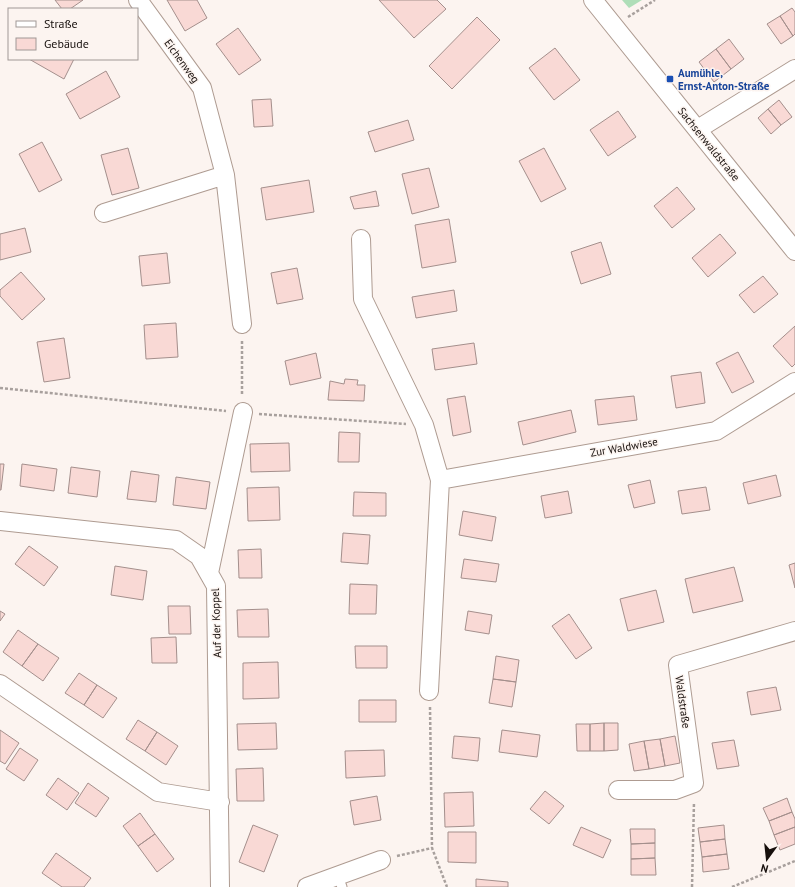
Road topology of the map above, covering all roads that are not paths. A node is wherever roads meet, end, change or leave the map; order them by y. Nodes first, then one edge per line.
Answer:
1 (138, 0) edge
2 (593, 0) edge
3 (795, 69) edge
4 (698, 129) junction
5 (225, 175) junction
6 (104, 214) dead end
7 (361, 239) dead end
8 (795, 250) edge
9 (242, 324) road end
10 (795, 382) edge
11 (243, 412) road end
12 (440, 480) junction
13 (0, 521) edge
14 (209, 573) junction
15 (795, 631) edge
16 (0, 684) edge
17 (429, 691) road end
18 (618, 790) dead end
19 (220, 802) junction
20 (380, 860) road end
21 (340, 881) edge
22 (220, 887) edge
23 (308, 887) edge

1 - 5 street, Eichenweg
2 - 4 street, Sachsenwaldstraße
3 - 4 street
4 - 8 street, Sachsenwaldstraße
5 - 6 street
5 - 9 street, Eichenweg
7 - 12 street
10 - 12 street, Zur Waldwiese
11 - 14 street
12 - 17 street
13 - 14 street, Auf der Koppel
14 - 19 street, Auf der Koppel
15 - 18 street, Waldstraße
16 - 19 street
19 - 22 street, Auf der Koppel
20 - 21 street
21 - 23 street

